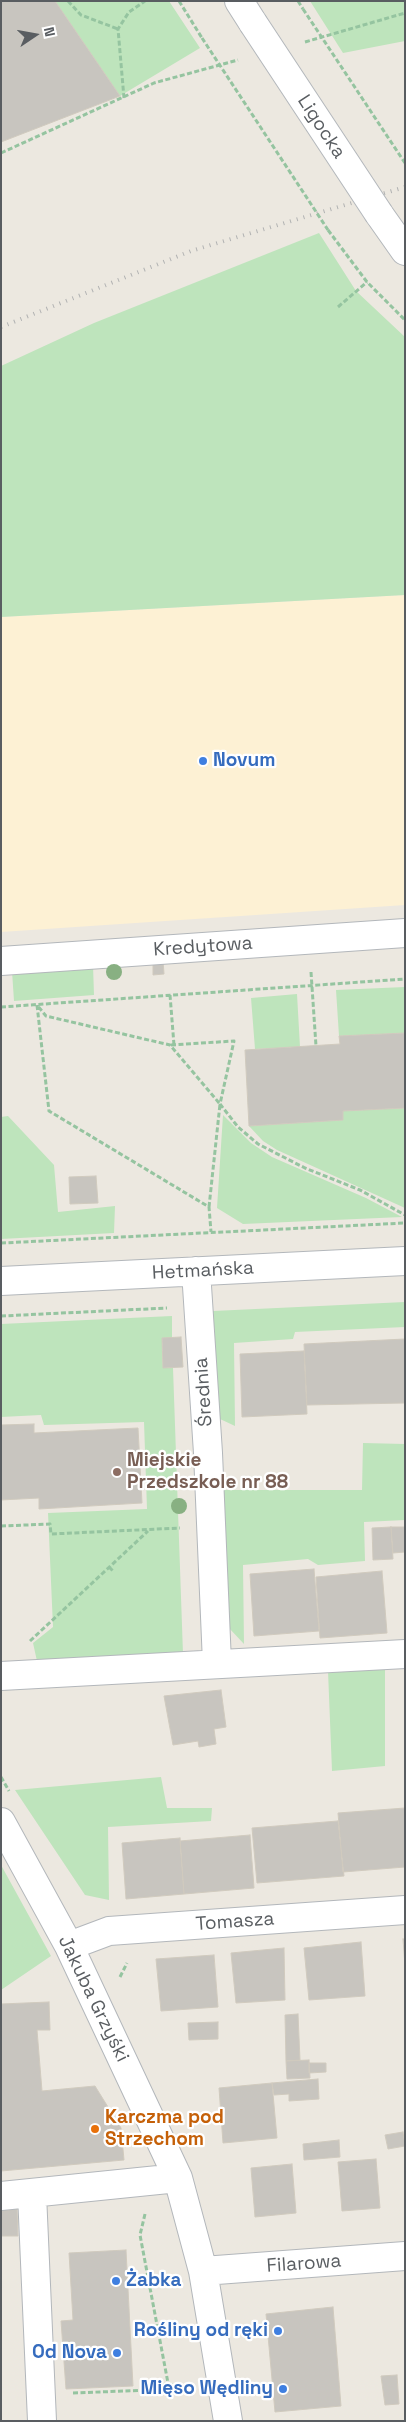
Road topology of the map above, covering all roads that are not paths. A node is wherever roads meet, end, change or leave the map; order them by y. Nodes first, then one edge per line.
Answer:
1 (246, 12) edge
2 (405, 251) edge
3 (405, 932) edge
4 (1, 961) edge
5 (405, 1261) edge
6 (196, 1271) junction
7 (1, 1281) edge
8 (405, 1654) edge
9 (217, 1663) junction
10 (1, 1676) edge
11 (1, 1822) edge
12 (405, 1910) edge
13 (69, 1946) junction
14 (178, 2178) junction
15 (32, 2194) junction
16 (1, 2196) edge
17 (405, 2256) edge
18 (203, 2271) junction
19 (42, 2421) edge
20 (228, 2421) edge

1 - 2 street, Ligocka, bridge
3 - 4 street, Kredytowa
5 - 6 street, Hetmańska
6 - 7 street, Hetmańska
6 - 9 street, Średnia
8 - 9 street
9 - 10 street
11 - 13 street, Jakuba Grzyśki
12 - 13 street, Tomasza
13 - 14 street, Jakuba Grzyśki
14 - 15 street
14 - 18 street, Jakuba Grzyśki
15 - 16 street
15 - 19 street
17 - 18 street, Filarowa
18 - 20 street, Jakuba Grzyśki

